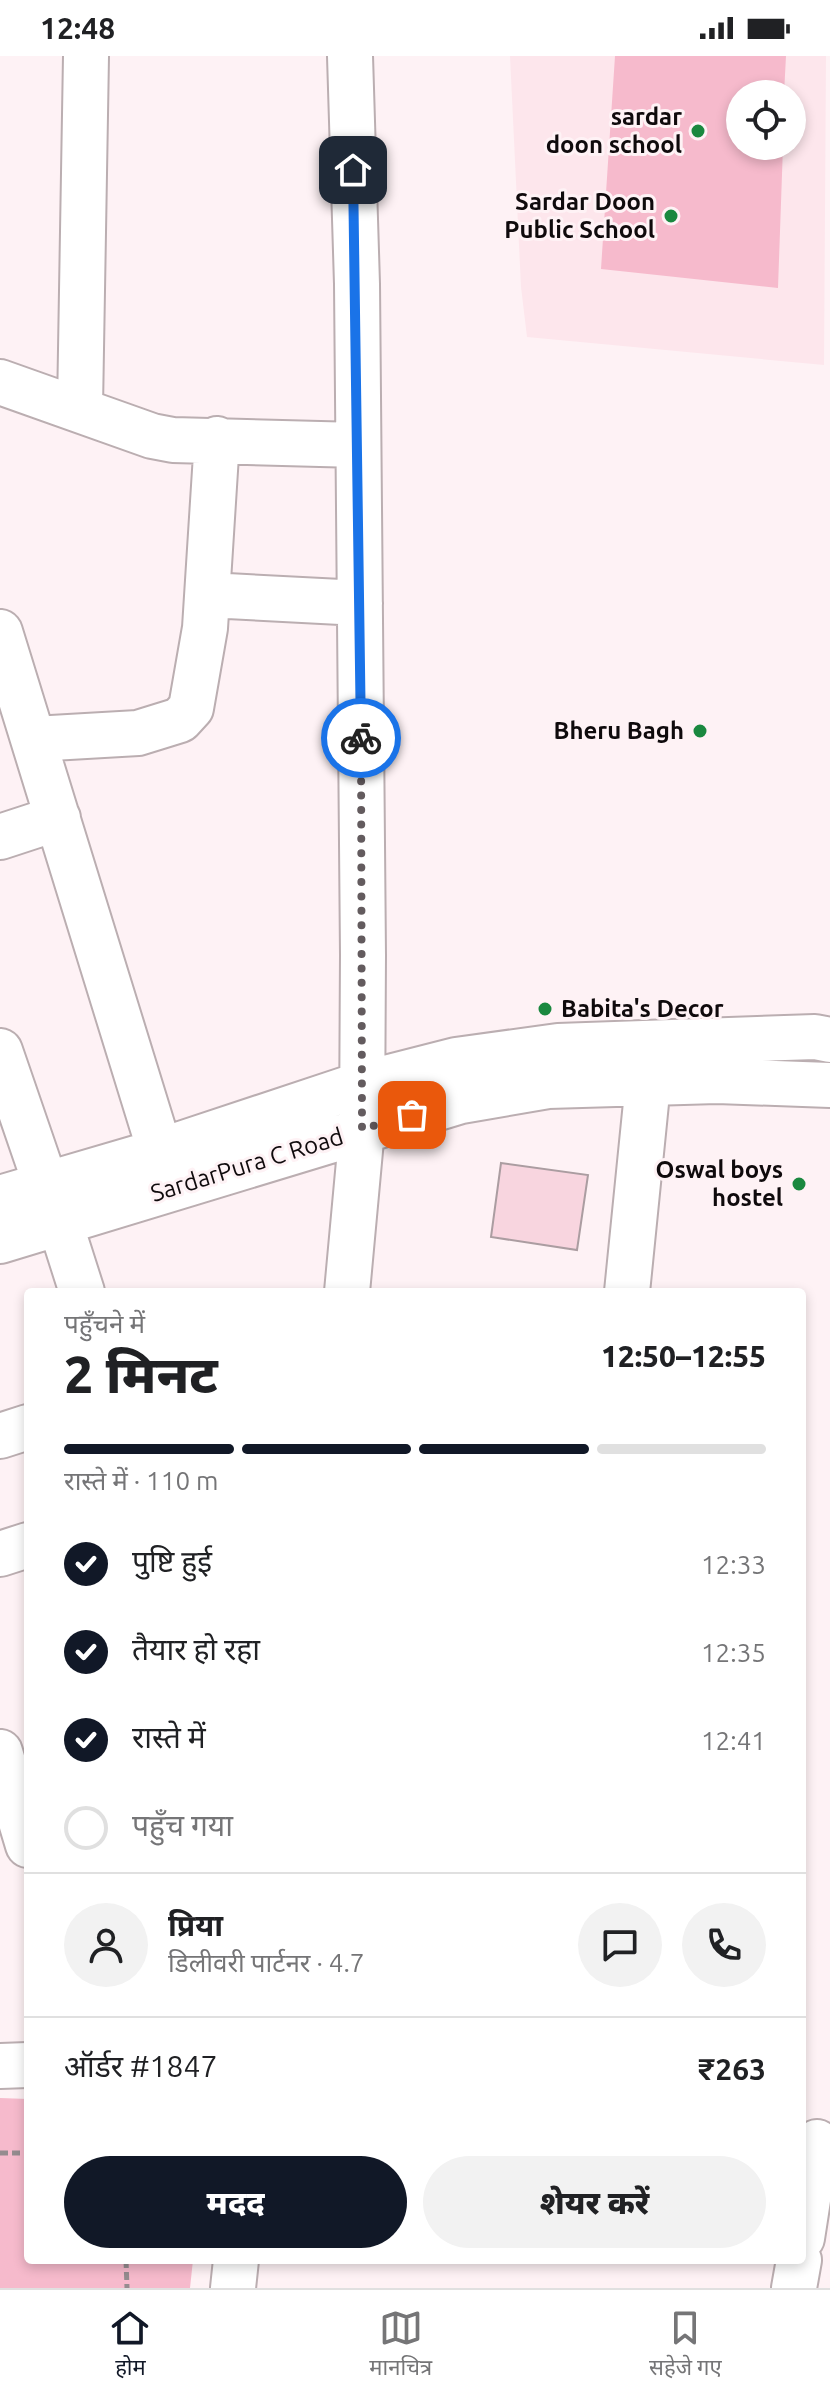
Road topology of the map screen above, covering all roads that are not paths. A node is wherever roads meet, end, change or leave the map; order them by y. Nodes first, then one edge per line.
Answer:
1 (86, 56) edge
2 (350, 56) edge
3 (0, 382) edge
4 (80, 408) junction
5 (217, 439) junction
6 (358, 445) junction
7 (208, 595) junction
8 (360, 603) junction
9 (0, 632) edge
10 (34, 739) junction
11 (58, 818) junction
12 (0, 837) edge
13 (830, 1040) edge
14 (0, 1051) edge
15 (648, 1083) junction
16 (362, 1084) junction
17 (830, 1085) edge
18 (362, 1129) junction
19 (160, 1151) junction
20 (0, 1198) edge
21 (53, 1204) junction
22 (0, 1241) edge
23 (81, 1288) edge
24 (347, 1288) edge
25 (627, 1288) edge
26 (24, 1428) edge
27 (0, 1436) edge
28 (24, 1546) edge
29 (0, 1554) edge
30 (9, 1774) edge
31 (24, 1830) edge
32 (24, 2065) edge
33 (0, 2066) edge
34 (816, 2142) edge
35 (806, 2211) edge
36 (236, 2264) edge
37 (798, 2264) edge
38 (233, 2288) edge
39 (794, 2288) edge

1 - 4 street
2 - 6 street
3 - 4 street
4 - 5 street
5 - 6 street
5 - 7 street
6 - 8 street
7 - 8 street
7 - 10 street
8 - 16 street
9 - 10 street
10 - 11 street
11 - 12 street
11 - 19 street
13 - 16 street, SardarPura C Road
14 - 21 street
15 - 17 street, SardarPura C Road
15 - 18 street, SardarPura C Road
15 - 25 street
16 - 18 street
16 - 19 street, SardarPura C Road
18 - 21 street, SardarPura C Road
18 - 24 street
19 - 21 street, SardarPura C Road
20 - 21 street, SardarPura C Road
21 - 22 street, SardarPura C Road
21 - 23 street
26 - 27 street
28 - 29 street
30 - 31 street
32 - 33 street
34 - 35 street
36 - 38 street
37 - 39 street

